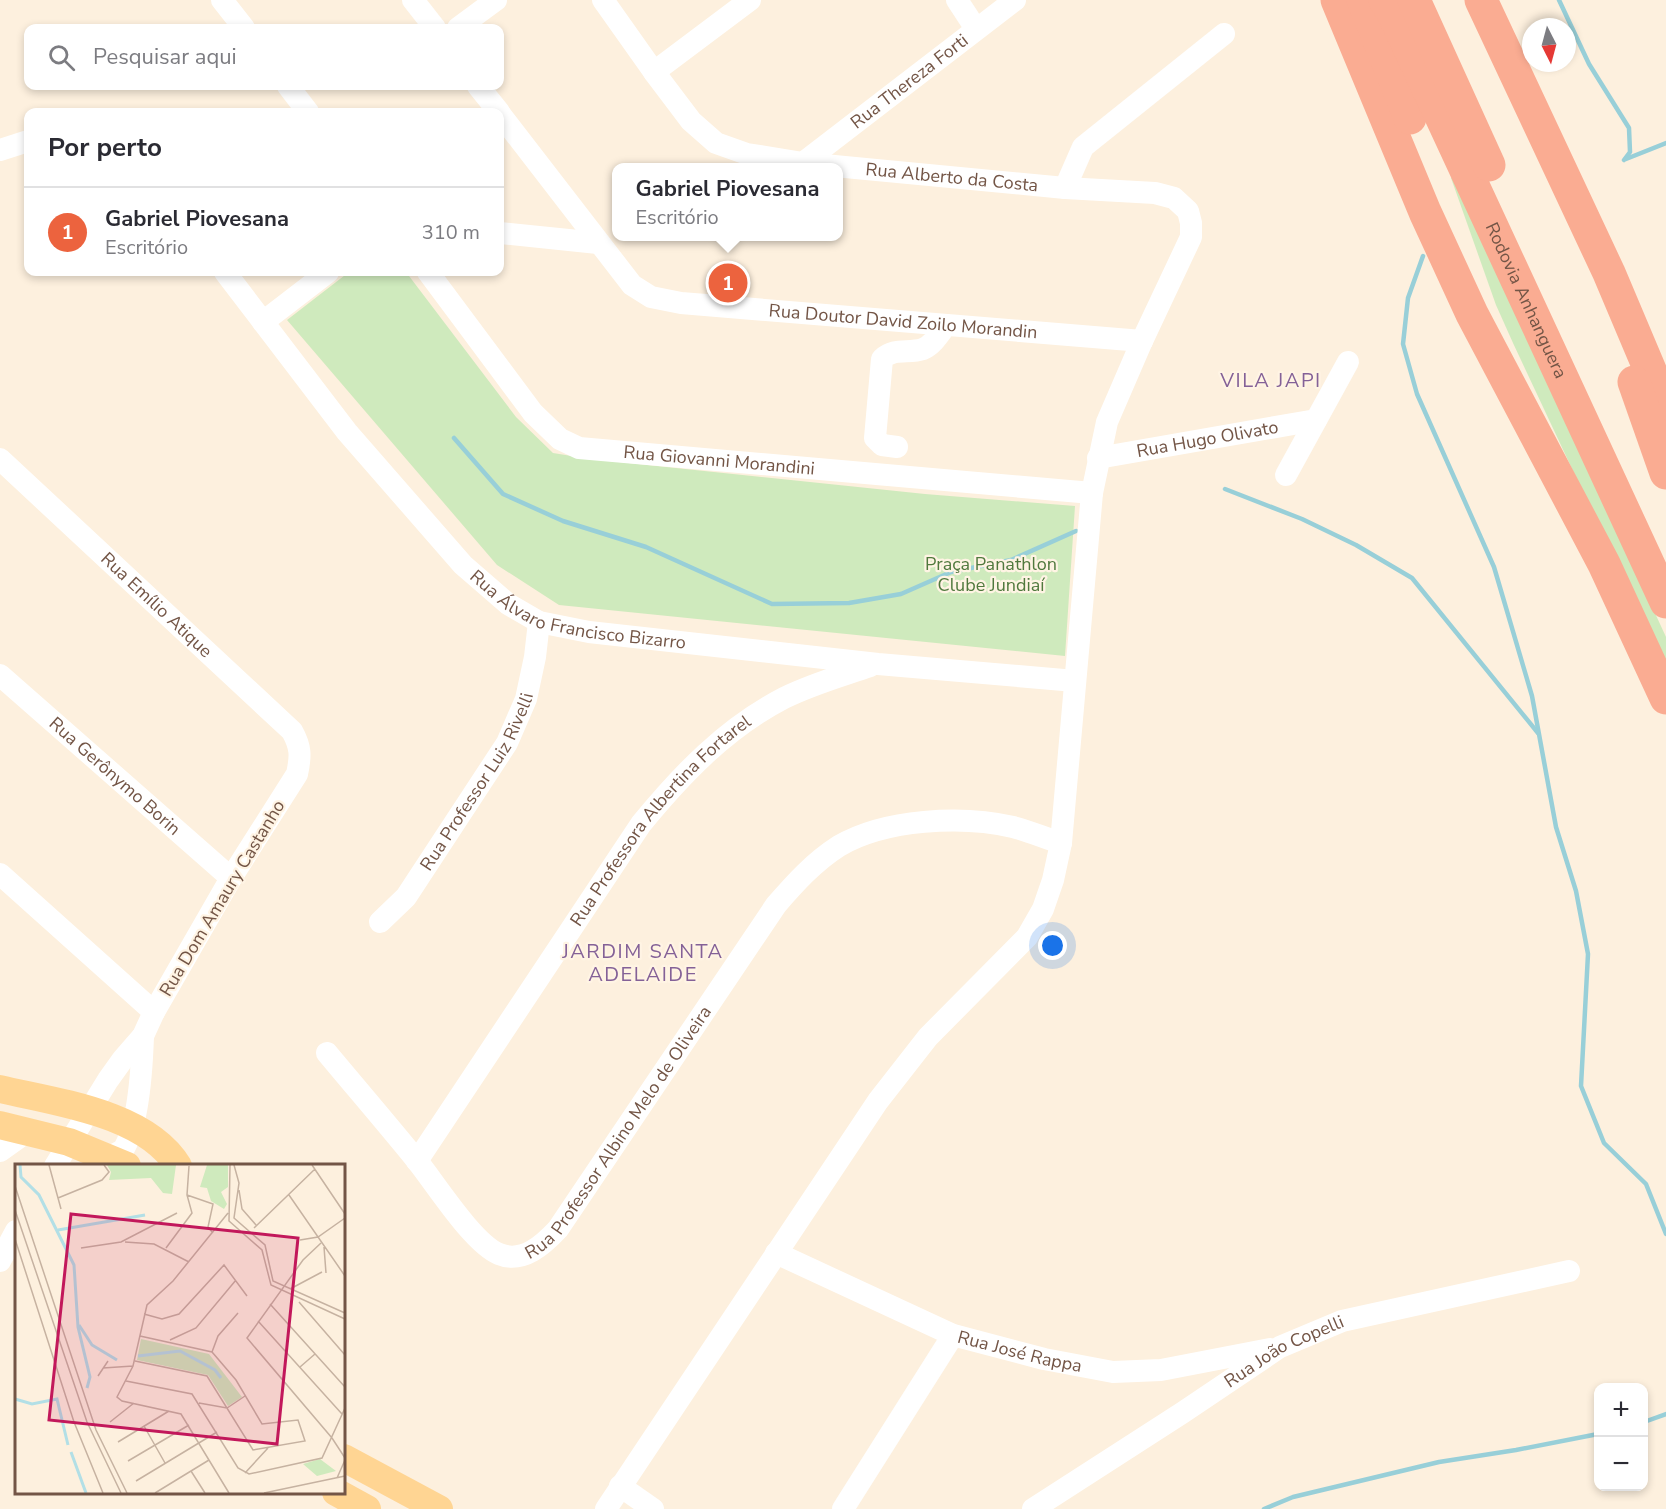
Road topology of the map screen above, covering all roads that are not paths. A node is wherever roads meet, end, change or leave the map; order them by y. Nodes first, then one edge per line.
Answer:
1 (222, 0) edge
2 (413, 0) edge
3 (496, 0) edge
4 (603, 0) edge
5 (750, 0) edge
6 (957, 0) edge
7 (1015, 0) edge
8 (1337, 0) edge
9 (1363, 0) edge
10 (1385, 0) edge
11 (1414, 0) edge
12 (1481, 0) edge
13 (241, 24) edge
14 (432, 24) edge
15 (463, 24) edge
16 (976, 29) junction
17 (1224, 34) dead end
18 (654, 72) junction
19 (291, 90) edge
20 (481, 90) edge
21 (305, 108) edge
22 (495, 108) edge
23 (504, 120) edge
24 (1538, 122) junction
25 (24, 142) edge
26 (0, 150) edge
27 (803, 163) joint
28 (843, 167) edge
29 (1065, 188) junction
30 (504, 233) edge
31 (598, 243) junction
32 (228, 276) edge
33 (322, 276) edge
34 (431, 276) edge
35 (263, 322) junction
36 (946, 325) junction
37 (1142, 341) junction
38 (1348, 362) dead end
39 (1666, 408) edge
40 (1316, 420) junction
41 (897, 447) dead end
42 (1098, 458) junction
43 (0, 459) edge
44 (1666, 473) edge
45 (1286, 475) dead end
46 (1092, 493) junction
47 (1666, 555) edge
48 (1604, 564) junction
49 (1666, 602) edge
50 (539, 622) junction
51 (878, 664) junction
52 (0, 675) edge
53 (1075, 681) junction
54 (1666, 698) edge
55 (300, 760) joint
56 (1061, 843) junction
57 (0, 874) edge
58 (231, 879) junction
59 (380, 922) dead end
60 (153, 1012) junction
61 (143, 1036) junction
62 (327, 1053) dead end
63 (0, 1089) edge
64 (89, 1109) junction
65 (0, 1125) edge
66 (132, 1127) junction
67 (28, 1131) junction
68 (0, 1151) edge
69 (62, 1154) edge
70 (417, 1161) junction
71 (117, 1162) edge
72 (176, 1164) edge
73 (15, 1233) edge
74 (776, 1253) junction
75 (0, 1261) edge
76 (1569, 1271) dead end
77 (953, 1335) junction
78 (1280, 1347) junction
79 (345, 1459) edge
80 (620, 1486) junction
81 (340, 1494) edge
82 (367, 1509) edge
83 (439, 1509) edge
84 (606, 1509) edge
85 (653, 1509) edge
86 (843, 1509) edge
87 (1033, 1509) edge

1 - 13 street
2 - 14 street
3 - 15 street
4 - 18 street, Rua Alberto da Costa
5 - 18 street
6 - 16 street
7 - 16 street, Rua Thereza Forti
8 - 48 highway
9 - 48 highway
10 - 49 highway, Rodovia Anhanguera
11 - 47 highway, Rodovia Anhanguera
12 - 24 highway
16 - 27 street, Rua Thereza Forti
17 - 29 street
18 - 27 street, Rua Alberto da Costa
19 - 21 street
20 - 22 street, Rua Doutor David Zoilo Morandin
23 - 31 street, Rua Doutor David Zoilo Morandin
24 - 39 highway
24 - 44 highway
25 - 26 street
28 - 29 street, Rua Alberto da Costa
29 - 37 street, Rua Alberto da Costa
30 - 31 street
31 - 36 street, Rua Doutor David Zoilo Morandin
32 - 35 street, Rua Álvaro Francisco Bizarro
33 - 35 street
34 - 46 street, Rua Giovanni Morandini
35 - 50 street, Rua Álvaro Francisco Bizarro
36 - 37 street, Rua Doutor David Zoilo Morandin
36 - 41 street
37 - 42 street
38 - 40 street
40 - 42 street, Rua Hugo Olivato
40 - 45 street
42 - 46 street
43 - 55 street, Rua Emílio Atique
46 - 53 street
48 - 54 highway
50 - 51 street, Rua Álvaro Francisco Bizarro
50 - 59 street, Rua Professor Luiz Rivelli
51 - 53 street, Rua Álvaro Francisco Bizarro
51 - 70 street, Rua Professora Albertina Fortarel
52 - 58 street, Rua Gerônymo Borin
53 - 56 street
55 - 58 street, Rua Dom Amaury Castanho
56 - 70 street, Rua Professor Albino Melo de Oliveira
56 - 74 street
57 - 60 street
58 - 60 street, Rua Dom Amaury Castanho
60 - 61 street, Rua Dom Amaury Castanho
61 - 64 street, Rua Dom Amaury Castanho
61 - 66 street, Rua Dom Amaury Castanho
62 - 70 street, Rua Professor Albino Melo de Oliveira
63 - 64 main road
64 - 66 main road
64 - 69 street, Rua Dom Amaury Castanho
65 - 67 main road
66 - 71 street, Rua Dom Amaury Castanho
66 - 72 main road
67 - 68 street
67 - 69 main road
69 - 71 main road
73 - 75 street
74 - 77 street, Rua José Rappa
74 - 80 street
76 - 78 street, Rua João Copelli
77 - 78 street, Rua José Rappa
77 - 86 street
78 - 87 street, Rua João Copelli
79 - 83 main road
80 - 84 street
80 - 85 street
81 - 82 main road

